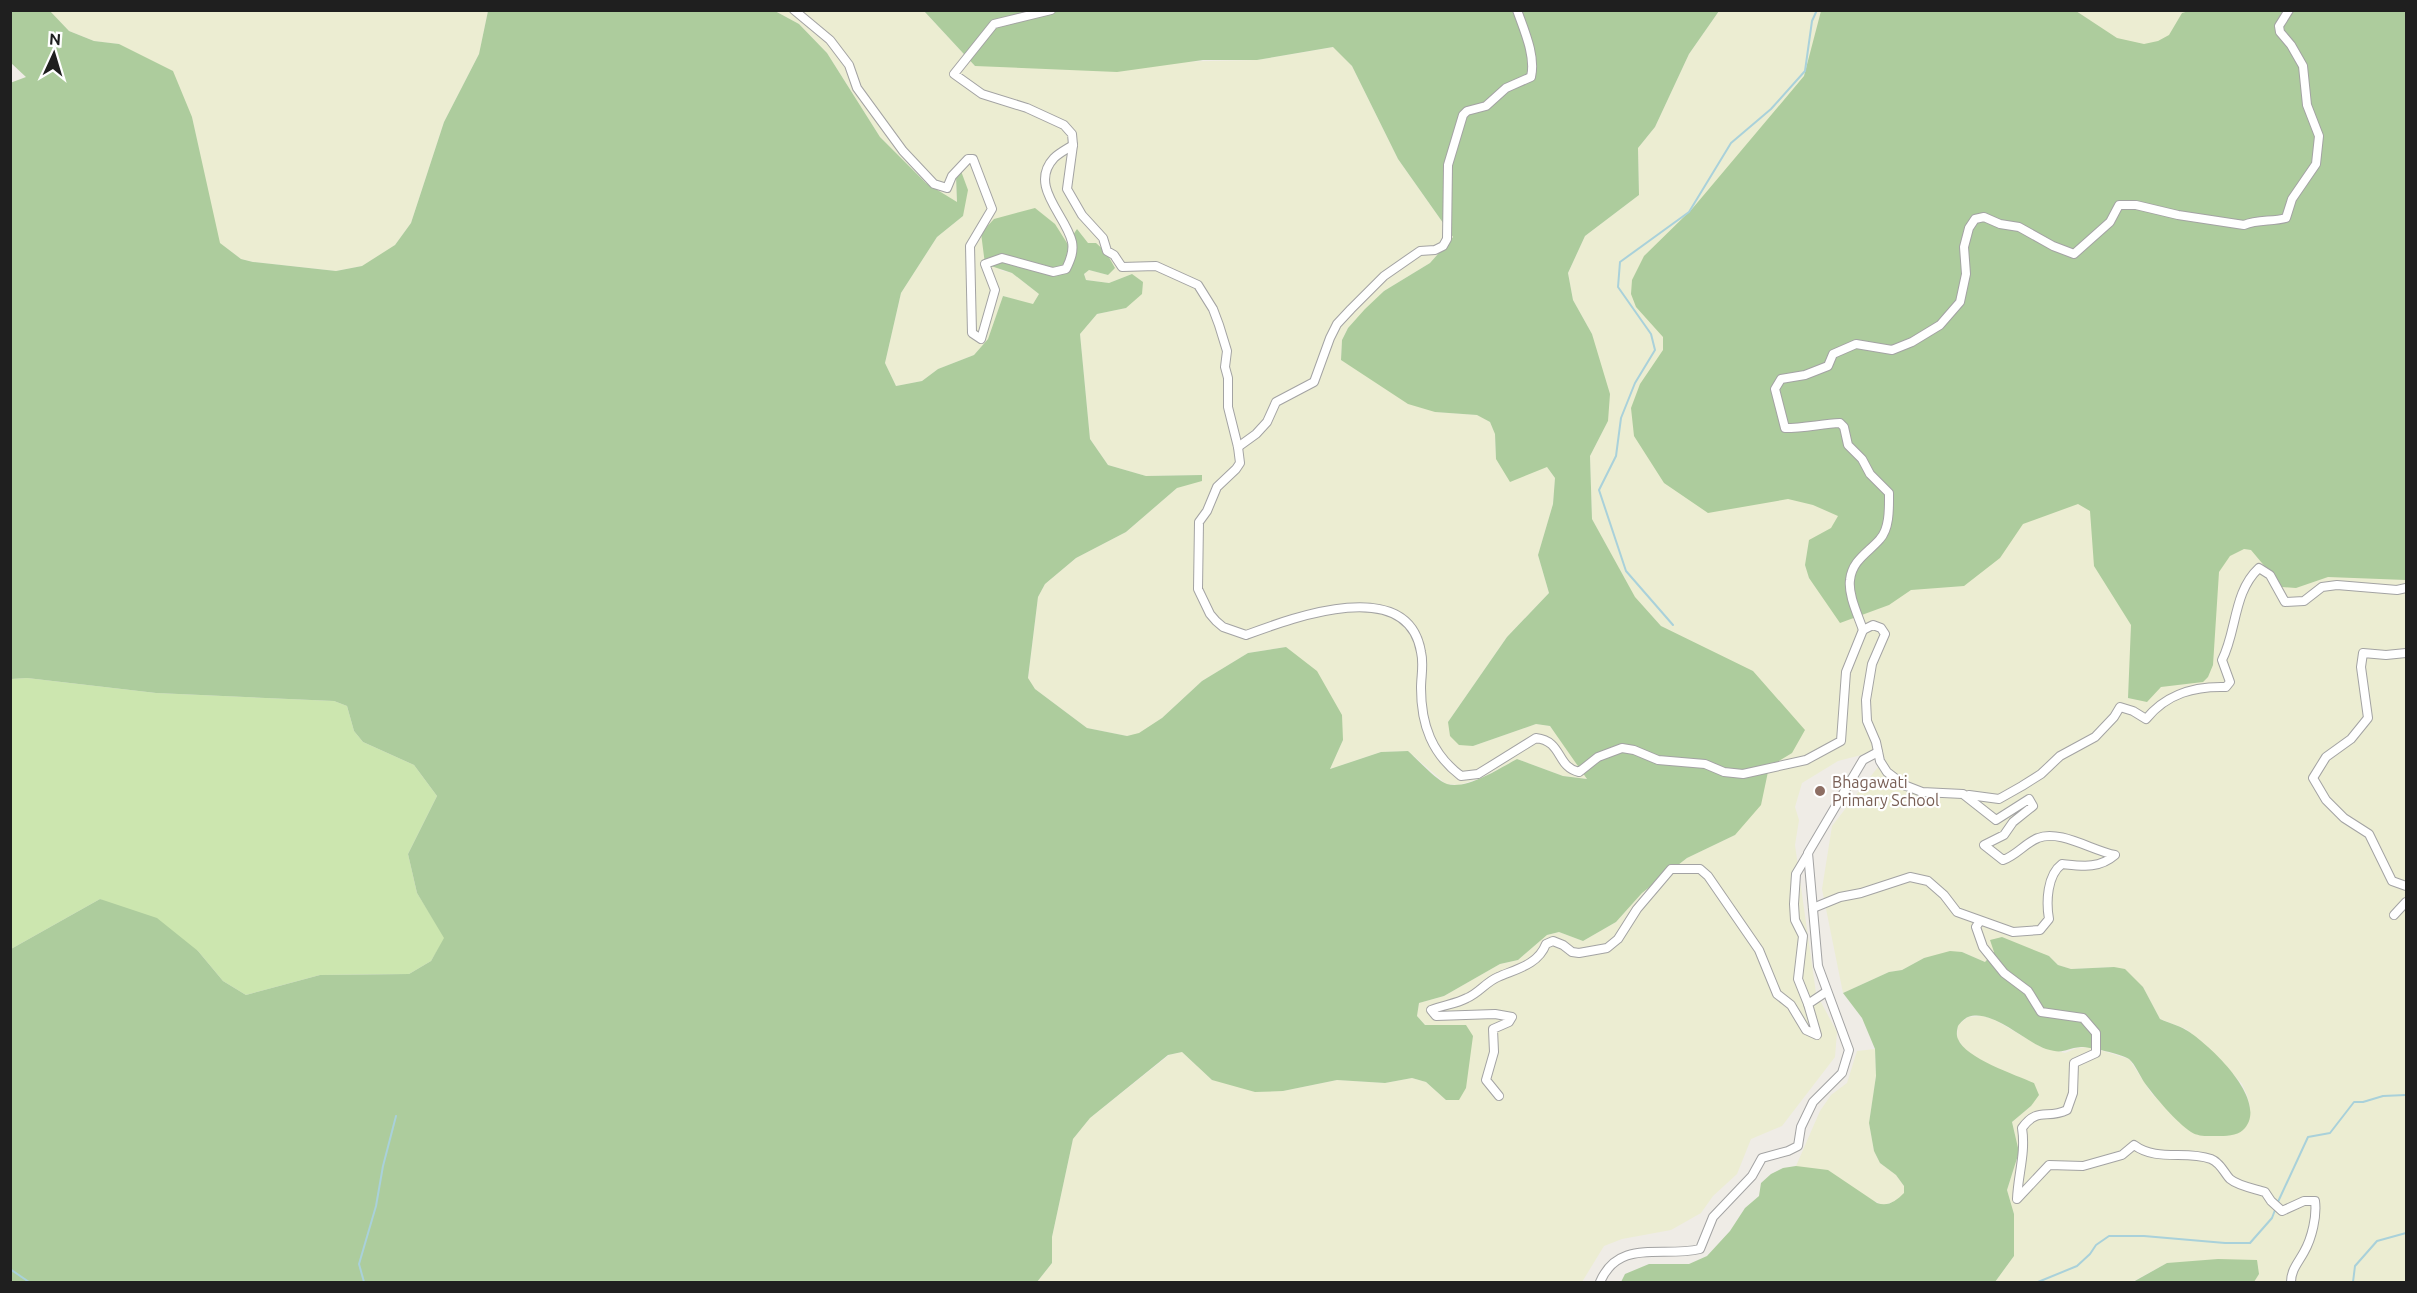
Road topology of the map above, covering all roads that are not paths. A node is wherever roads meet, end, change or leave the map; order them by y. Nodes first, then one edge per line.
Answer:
1 (794, 10) edge
2 (1051, 10) edge
3 (1517, 10) edge
4 (2289, 10) edge
5 (1073, 145) junction
6 (1238, 447) junction
7 (2406, 588) edge
8 (1863, 630) junction
9 (2406, 653) edge
10 (1878, 752) junction
11 (1963, 794) junction
12 (1808, 853) junction
13 (2406, 886) edge
14 (2406, 902) edge
15 (1813, 908) junction
16 (2394, 915) dead end
17 (1980, 921) junction
18 (1826, 992) junction
19 (1808, 1004) junction
20 (1499, 1096) dead end
21 (1600, 1282) edge
22 (2291, 1282) edge

1 - 5 street
2 - 5 street
3 - 6 street
4 - 8 street
5 - 6 street
6 - 8 street
7 - 11 street
8 - 10 street
9 - 13 street
10 - 11 street
10 - 12 street
11 - 17 street
12 - 15 street
12 - 19 street
14 - 16 street
15 - 17 street
15 - 18 street
17 - 22 street
18 - 19 street
18 - 21 street
19 - 20 street

